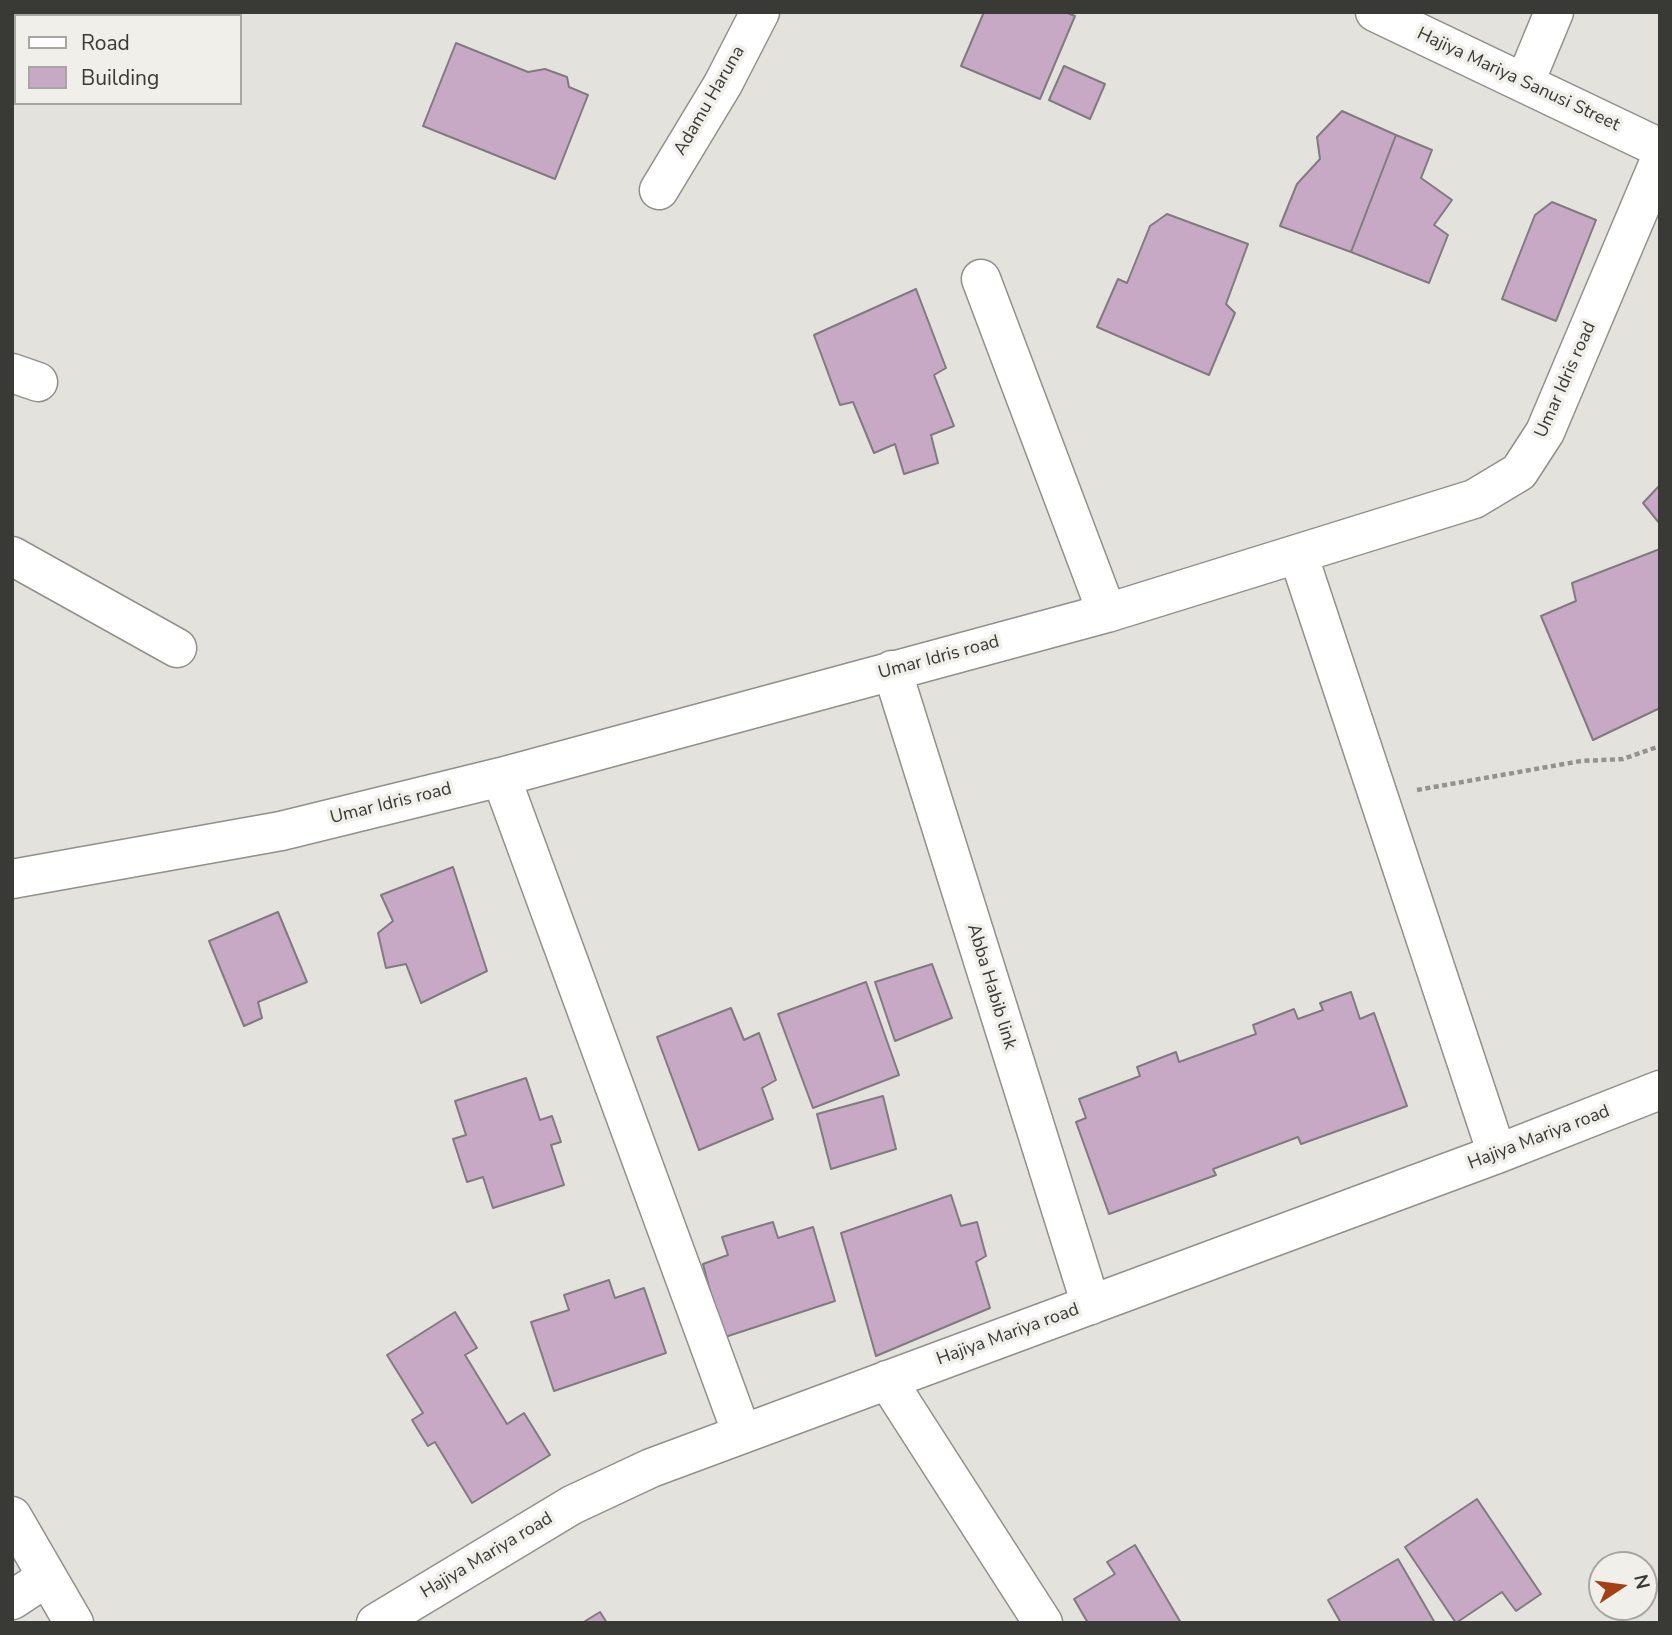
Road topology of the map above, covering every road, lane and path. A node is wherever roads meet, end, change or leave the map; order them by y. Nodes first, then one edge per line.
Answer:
1 (760, 12) edge
2 (1375, 12) edge
3 (1554, 12) edge
4 (1525, 82) junction
5 (1660, 148) edge
6 (1660, 160) edge
7 (659, 190) dead end
8 (981, 279) dead end
9 (1298, 554) junction
10 (12, 556) edge
11 (1107, 612) junction
12 (177, 649) dead end
13 (892, 670) junction
14 (1660, 746) edge
15 (501, 777) junction
16 (1379, 798) junction
17 (12, 879) edge
18 (1656, 1099) edge
19 (1497, 1154) junction
20 (1091, 1305) junction
21 (887, 1380) junction
22 (742, 1434) junction
23 (12, 1516) edge
24 (47, 1577) junction
25 (12, 1600) edge
26 (74, 1623) edge
27 (376, 1623) edge
28 (1044, 1623) edge

1 - 7 street, Adamu Haruna
2 - 4 street, Hajiya Mariya Sanusi Street
3 - 4 street
4 - 5 street, Hajiya Mariya Sanusi Street
6 - 9 street, Umar Idris road
8 - 11 street
9 - 11 street, Umar Idris road
9 - 16 street
10 - 12 street
11 - 13 street, Umar Idris road
13 - 15 street, Umar Idris road
13 - 20 street, Abba Habib link
14 - 16 path
15 - 17 street, Umar Idris road
15 - 22 street
16 - 19 street
18 - 19 street, Hajiya Mariya road
19 - 20 street, Hajiya Mariya road
20 - 21 street, Hajiya Mariya road
21 - 22 street, Hajiya Mariya road
21 - 28 street
22 - 27 street, Hajiya Mariya road
23 - 24 street
24 - 25 street
24 - 26 street

